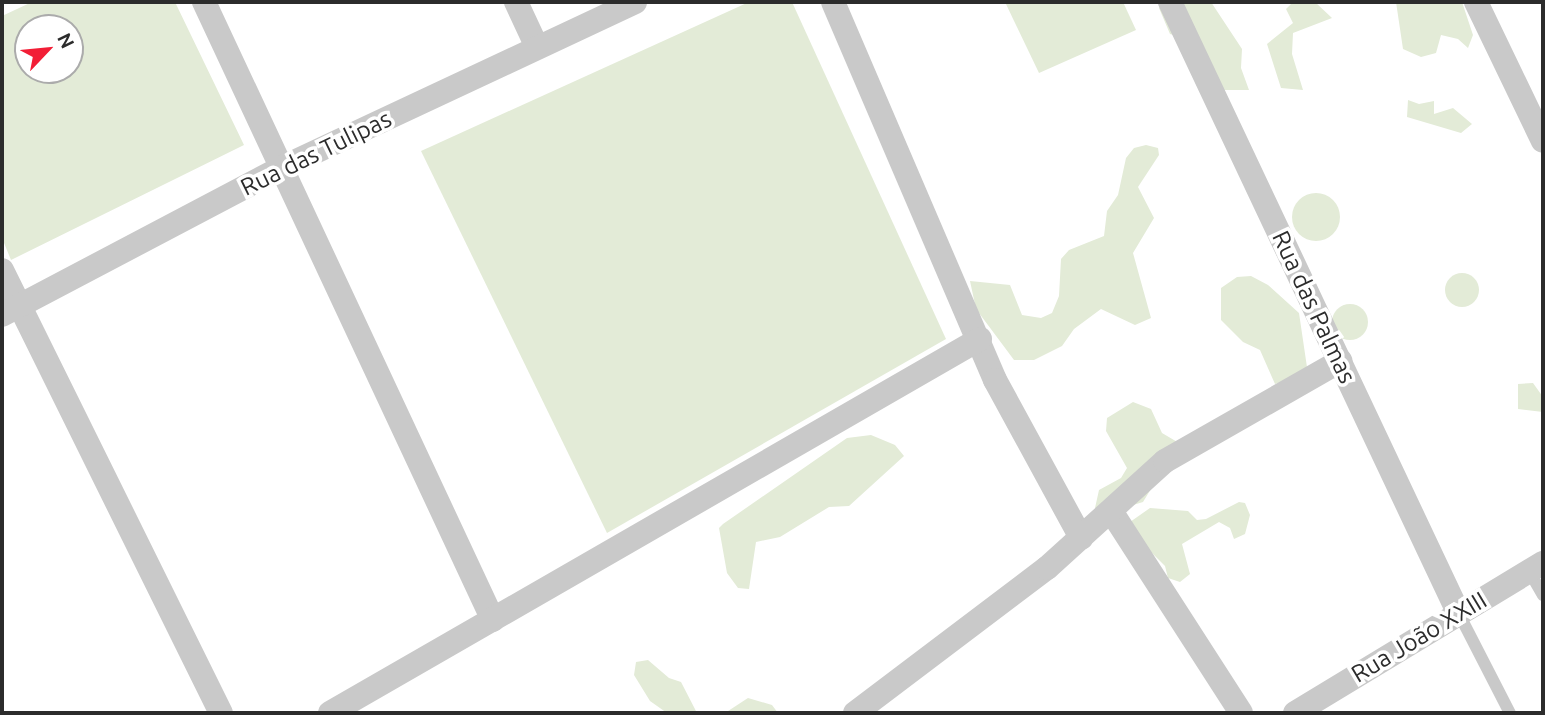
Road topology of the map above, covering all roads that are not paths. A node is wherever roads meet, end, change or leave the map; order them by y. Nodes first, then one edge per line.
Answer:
1 (204, 2) edge
2 (516, 2) edge
3 (635, 2) edge
4 (833, 2) edge
5 (1170, 2) edge
6 (1476, 2) edge
7 (537, 47) junction
8 (1543, 142) edge
9 (281, 168) junction
10 (2, 270) edge
11 (11, 311) edge
12 (980, 339) junction
13 (1340, 361) junction
14 (1111, 511) junction
15 (1081, 538) junction
16 (1536, 567) edge
17 (1543, 595) edge
18 (1458, 612) junction
19 (493, 620) junction
20 (342, 710) edge
21 (221, 713) edge
22 (855, 713) edge
23 (1241, 713) edge
24 (1295, 713) edge
25 (1510, 713) edge

1 - 9 street
2 - 7 street
3 - 7 street, Rua das Tulipas
4 - 12 street
5 - 13 street, Rua das Palmas
6 - 8 street
7 - 9 street, Rua das Tulipas
9 - 11 street, Rua das Tulipas
9 - 19 street
10 - 11 street
11 - 21 street
12 - 15 street
12 - 19 street
13 - 14 street
13 - 18 street, Rua das Palmas
14 - 15 street
14 - 23 street
15 - 22 street
16 - 17 lane
16 - 18 street, Rua João XXIII
18 - 24 street, Rua João XXIII
18 - 25 lane
19 - 20 street

